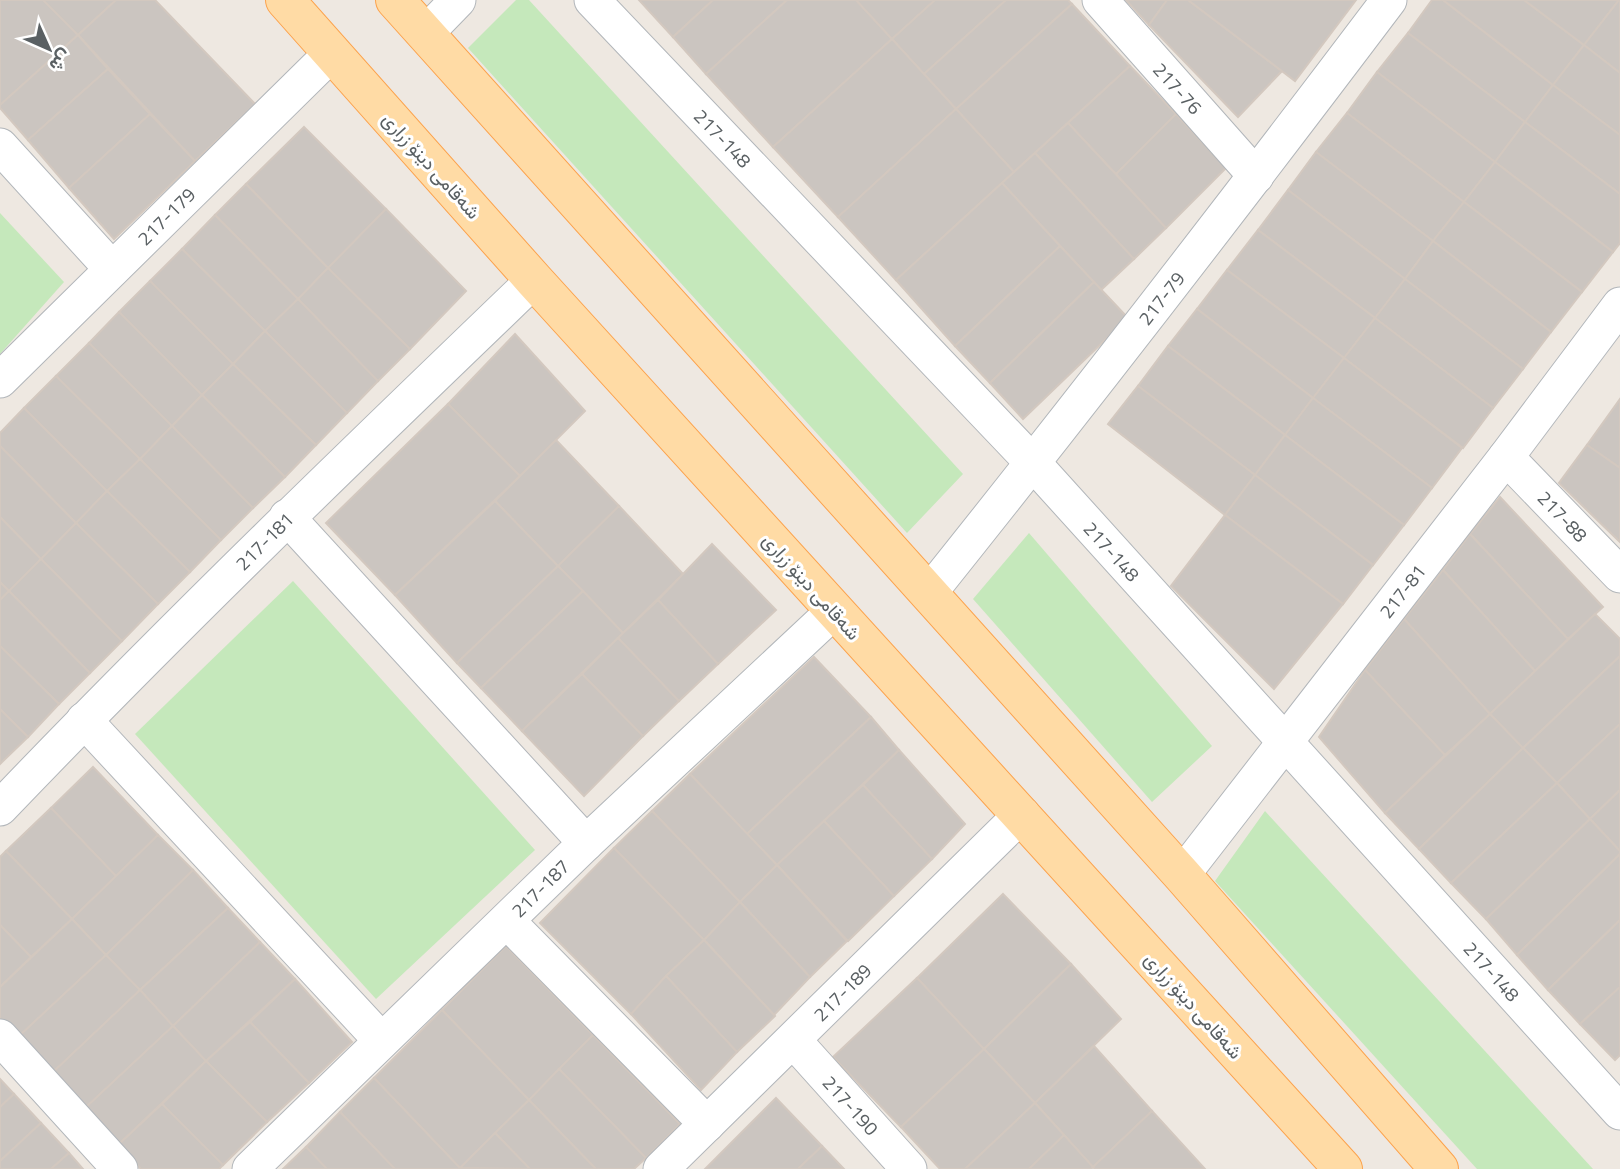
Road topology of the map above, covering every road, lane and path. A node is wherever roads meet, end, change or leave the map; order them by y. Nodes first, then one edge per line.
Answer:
1 (285, 0) edge
2 (395, 0) edge
3 (458, 0) edge
4 (592, 0) edge
5 (1100, 0) edge
6 (1389, 0) edge
7 (425, 34) junction
8 (332, 53) junction
9 (0, 146) edge
10 (1256, 176) junction
11 (112, 269) junction
12 (534, 280) junction
13 (1620, 305) edge
14 (0, 380) edge
15 (1506, 457) junction
16 (1033, 463) junction
17 (288, 517) junction
18 (1620, 575) edge
19 (929, 593) junction
20 (834, 611) junction
21 (84, 720) junction
22 (1284, 743) junction
23 (0, 808) edge
24 (1022, 814) junction
25 (586, 842) junction
26 (1182, 875) junction
27 (506, 921) junction
28 (0, 1037) edge
29 (381, 1040) junction
30 (794, 1041) junction
31 (1620, 1112) edge
32 (707, 1124) junction
33 (120, 1169) edge
34 (250, 1169) edge
35 (661, 1169) edge
36 (909, 1169) edge
37 (1343, 1169) edge
38 (1439, 1169) edge

1 - 8 main road, شەقامی دینۆ زراری
2 - 7 main road
3 - 7 street
4 - 16 street, 217-148
5 - 10 street, 217-76
6 - 10 street, 217-79
7 - 19 main road
8 - 11 street, 217-179
8 - 12 main road, شەقامی دینۆ زراری
9 - 11 street
10 - 16 street, 217-79
11 - 14 street, 217-179
12 - 17 street, 217-181
12 - 20 main road, شەقامی دینۆ زراری
13 - 15 street, 217-81
15 - 18 street, 217-88
15 - 22 street, 217-81
16 - 19 street, 217-79
16 - 22 street, 217-148
17 - 21 street, 217-181
17 - 25 street
19 - 26 main road
20 - 24 main road, شەقامی دینۆ زراری
20 - 25 street, 217-187
21 - 23 street, 217-181
21 - 29 street
22 - 26 street, 217-81
22 - 31 street, 217-148
24 - 30 street, 217-189
24 - 37 main road, شەقامی دینۆ زراری
25 - 27 street, 217-187
26 - 38 main road
27 - 29 street, 217-187
27 - 32 street
28 - 33 street
29 - 34 street, 217-187
30 - 32 street, 217-189
30 - 36 street, 217-190
32 - 35 street, 217-189

